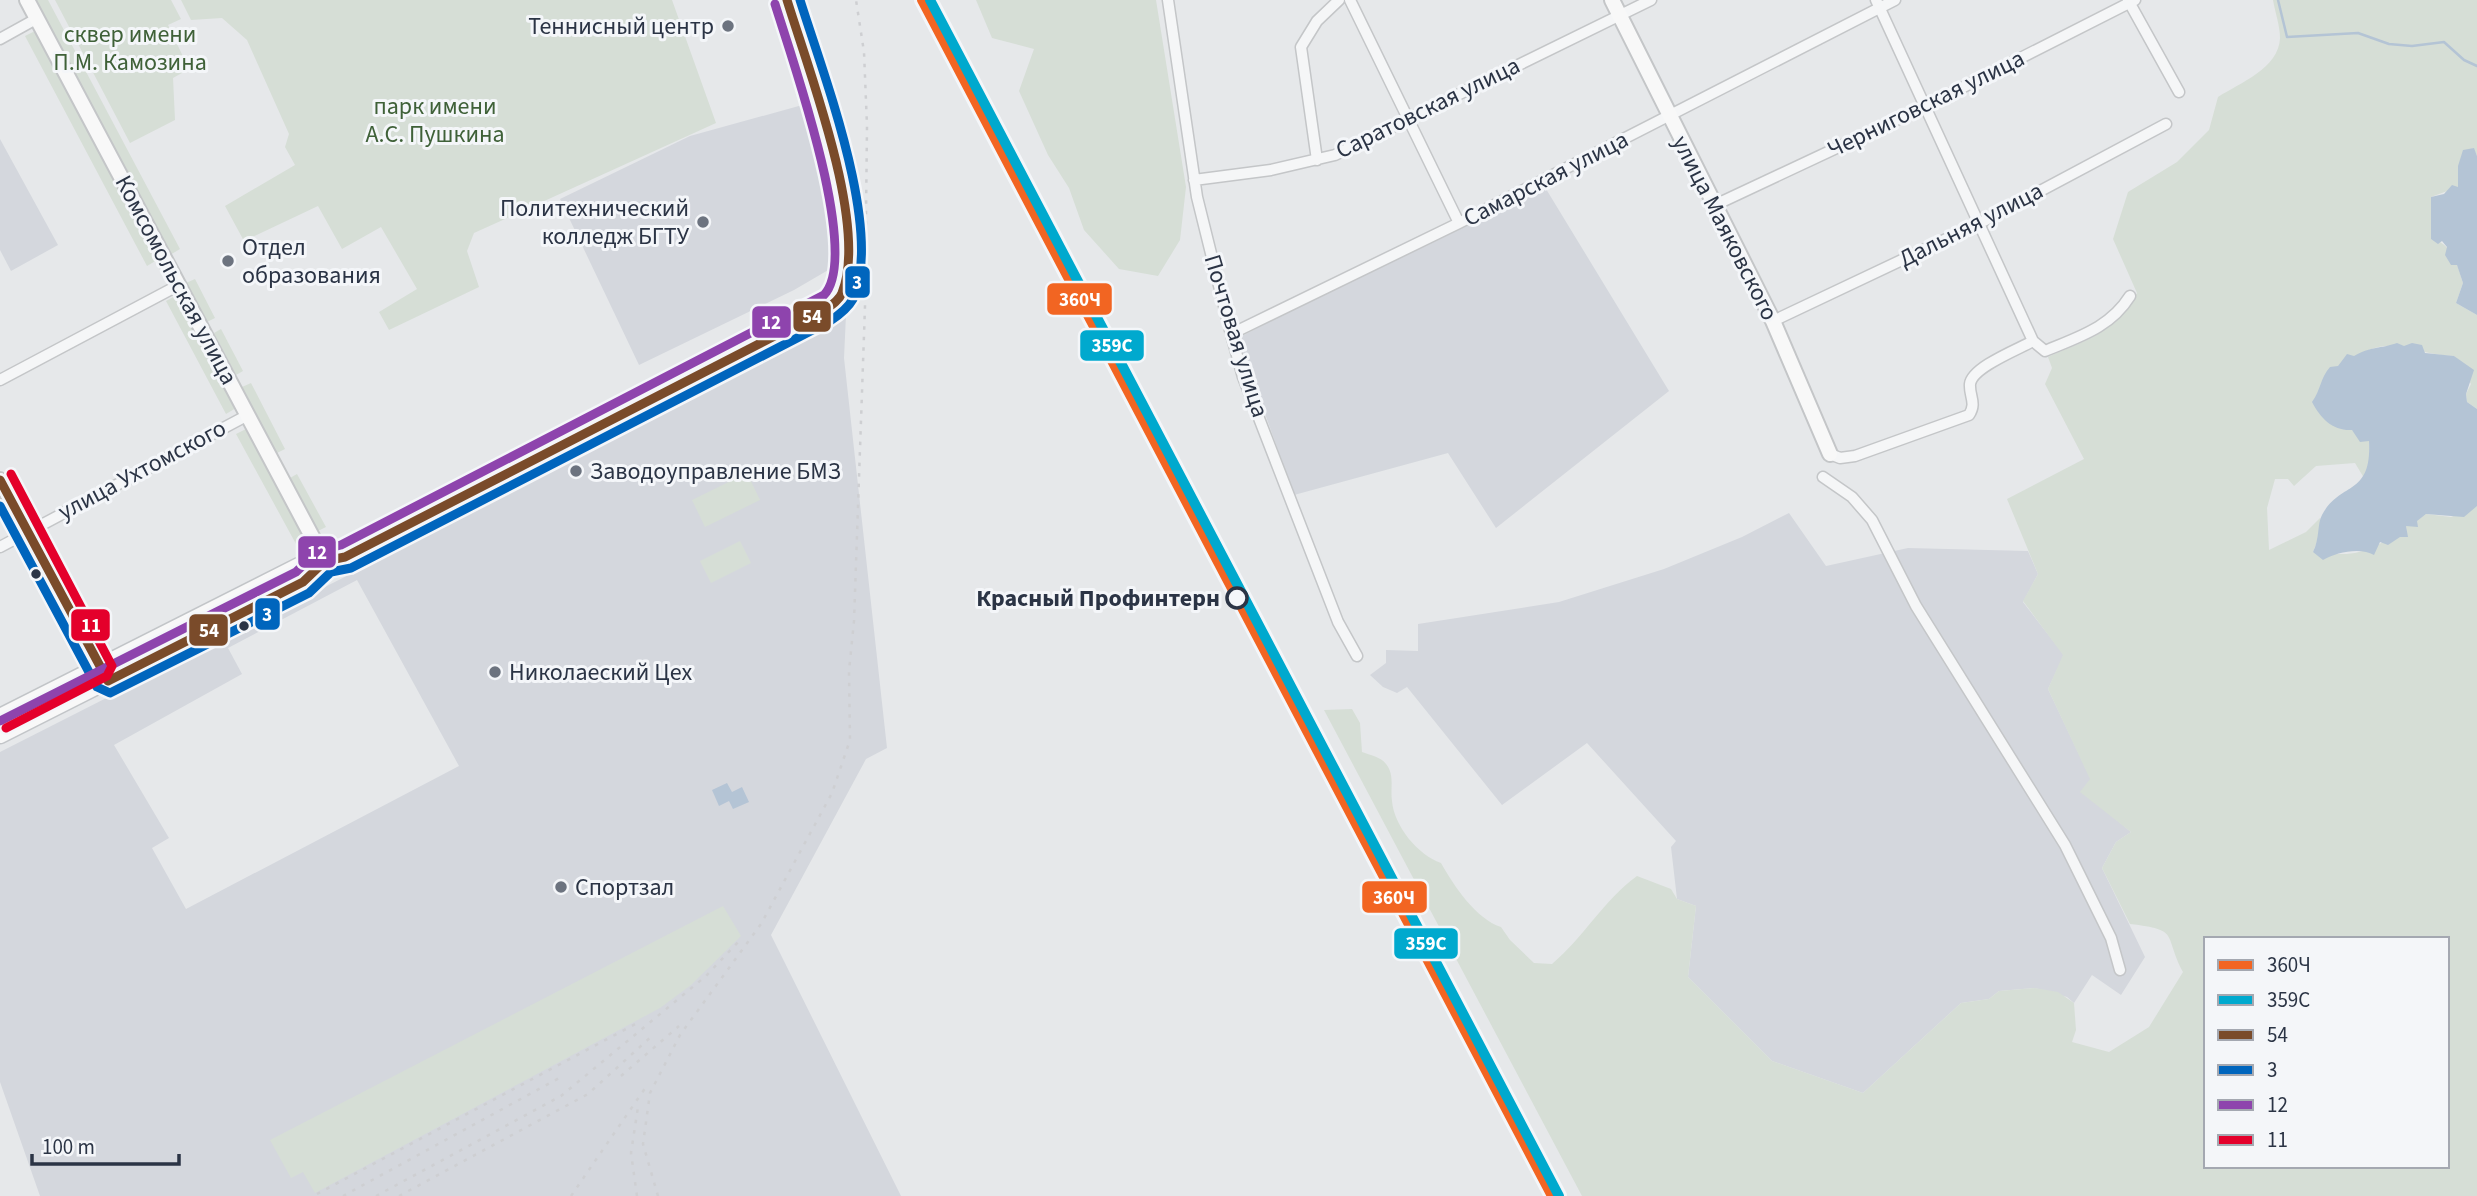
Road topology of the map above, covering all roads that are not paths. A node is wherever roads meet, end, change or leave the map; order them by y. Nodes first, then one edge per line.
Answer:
1 (27, 0) edge
2 (787, 0) edge
3 (1168, 0) edge
4 (1339, 0) edge
5 (1350, 0) edge
6 (1612, 0) edge
7 (1651, 0) edge
8 (1895, 0) edge
9 (2131, 1) edge
10 (1878, 4) edge
11 (1619, 15) junction
12 (36, 19) junction
13 (0, 39) edge
14 (2179, 92) dead end
15 (1926, 106) junction
16 (1669, 117) junction
17 (1406, 120) junction
18 (2166, 124) dead end
19 (1317, 160) junction
20 (1194, 180) junction
21 (1715, 205) junction
22 (1459, 223) junction
23 (1980, 223) junction
24 (179, 285) junction
25 (2130, 296) dead end
26 (1773, 321) junction
27 (1231, 334) junction
28 (2033, 341) junction
29 (0, 380) edge
30 (248, 415) junction
31 (1832, 456) joint
32 (1823, 477) dead end
33 (0, 480) edge
34 (27, 531) junction
35 (0, 547) edge
36 (325, 562) junction
37 (1357, 656) dead end
38 (104, 673) junction
39 (0, 717) edge
40 (0, 735) edge
41 (2120, 970) dead end

1 - 12 street, Комсомольская улица
2 - 36 street
3 - 20 street, Почтовая улица
4 - 19 street
5 - 17 street
6 - 11 street, улица Маяковского
7 - 11 street, Саратовская улица
8 - 10 street, Самарская улица
9 - 14 street
9 - 15 street, Черниговская улица
10 - 15 street
10 - 16 street, Самарская улица
11 - 16 street, улица Маяковского
11 - 17 street, Саратовская улица
12 - 13 street
12 - 24 street, Комсомольская улица
15 - 21 street, Черниговская улица
15 - 23 street
16 - 21 street, улица Маяковского
16 - 22 street, Самарская улица
17 - 19 street, Саратовская улица
17 - 22 street
18 - 23 street, Дальняя улица
19 - 20 street, Саратовская улица
20 - 27 street, Почтовая улица
21 - 26 street, улица Маяковского
22 - 27 street, Самарская улица
23 - 26 street, Дальняя улица
23 - 28 street
24 - 29 street
24 - 30 street, Комсомольская улица
25 - 28 street
26 - 31 street, улица Маяковского
27 - 37 street, Почтовая улица
28 - 31 street
30 - 34 street, улица Ухтомского
30 - 36 street, Комсомольская улица
32 - 41 street
33 - 34 street
34 - 35 street, улица Ухтомского
34 - 38 street
36 - 38 main road
38 - 39 main road
38 - 40 main road

